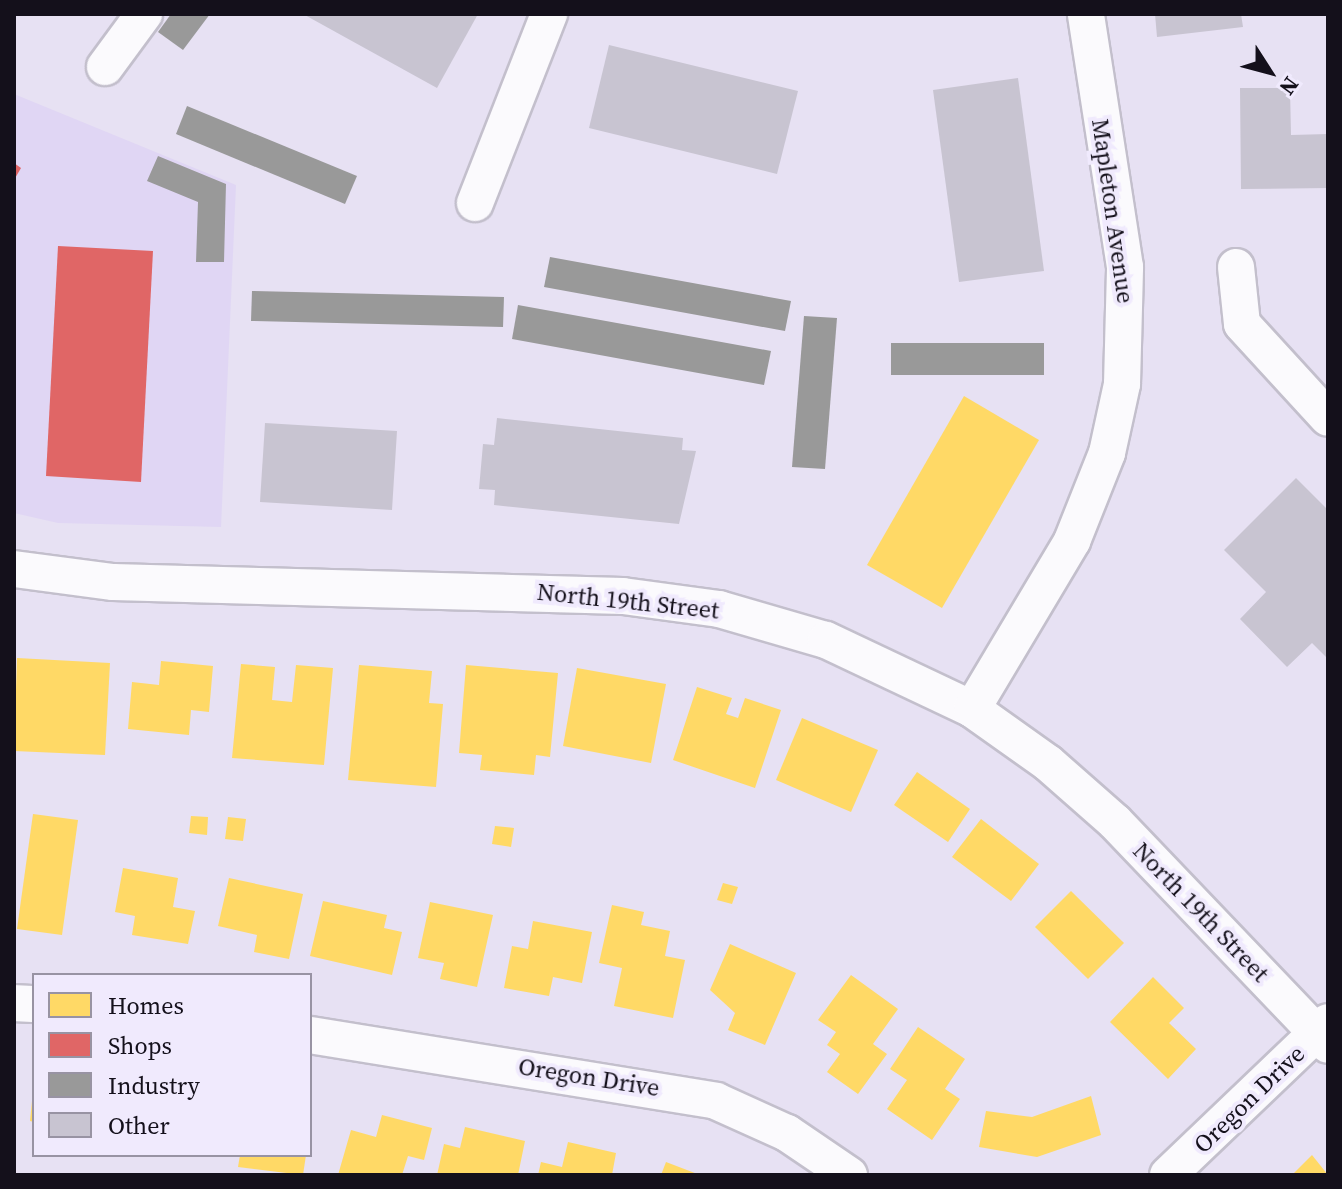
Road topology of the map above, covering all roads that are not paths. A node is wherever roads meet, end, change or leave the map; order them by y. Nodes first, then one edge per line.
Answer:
1 (144, 14) edge
2 (549, 14) edge
3 (1086, 14) edge
4 (105, 67) dead end
5 (475, 203) dead end
6 (1236, 267) dead end
7 (1328, 418) edge
8 (14, 569) edge
9 (972, 709) junction
10 (1324, 1033) edge
11 (312, 1035) edge
12 (849, 1175) edge
13 (1168, 1175) edge

1 - 4 street
2 - 5 street
3 - 9 street, Mapleton Avenue
6 - 7 street
8 - 9 street, North 19th Street
9 - 10 street, North 19th Street
10 - 13 street, Oregon Drive
11 - 12 street, Oregon Drive

